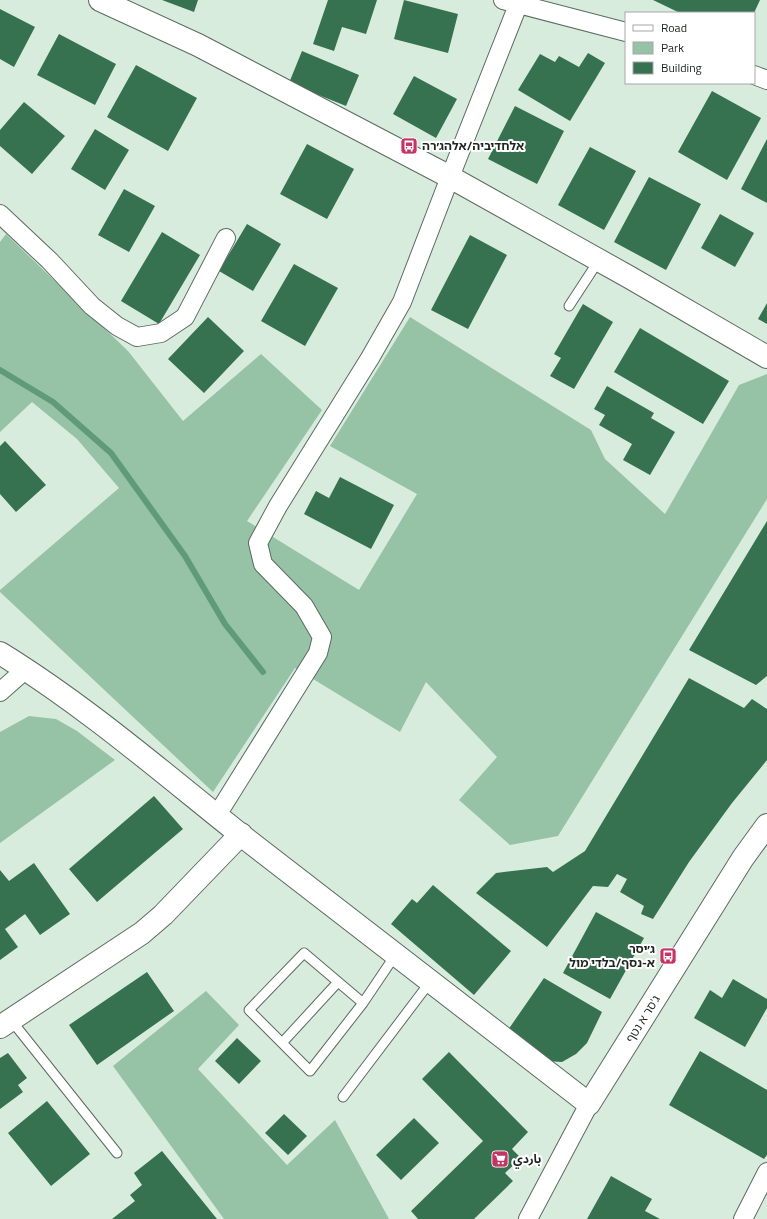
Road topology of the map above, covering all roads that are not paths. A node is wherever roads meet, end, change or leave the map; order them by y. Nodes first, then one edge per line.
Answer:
1 (100, 0) edge
2 (514, 1) edge
3 (625, 32) edge
4 (755, 75) edge
5 (767, 80) edge
6 (450, 177) junction
7 (0, 214) edge
8 (226, 238) dead end
9 (599, 260) junction
10 (569, 306) dead end
11 (767, 357) edge
12 (0, 653) edge
13 (26, 670) junction
14 (0, 692) edge
15 (217, 815) junction
16 (240, 834) junction
17 (763, 837) edge
18 (396, 954) junction
19 (430, 981) junction
20 (338, 982) junction
21 (363, 1003) junction
22 (6, 1023) edge
23 (282, 1043) junction
24 (343, 1097) dead end
25 (589, 1104) junction
26 (117, 1153) dead end
27 (767, 1172) edge
28 (528, 1219) edge
29 (743, 1219) edge

1 - 6 street
2 - 3 street
2 - 6 street
4 - 5 street
6 - 9 street
6 - 15 street
7 - 8 street
9 - 10 lane
9 - 11 street
12 - 13 street
13 - 14 street
13 - 15 street
15 - 16 street
16 - 18 street
16 - 22 street
17 - 25 street, ג'סר א נטף
18 - 19 street
18 - 21 lane
19 - 24 lane
19 - 25 street
20 - 21 lane
20 - 23 lane
20 - 23 lane
21 - 23 lane
22 - 26 lane
25 - 28 street, ג'סר א נטף
27 - 29 street

